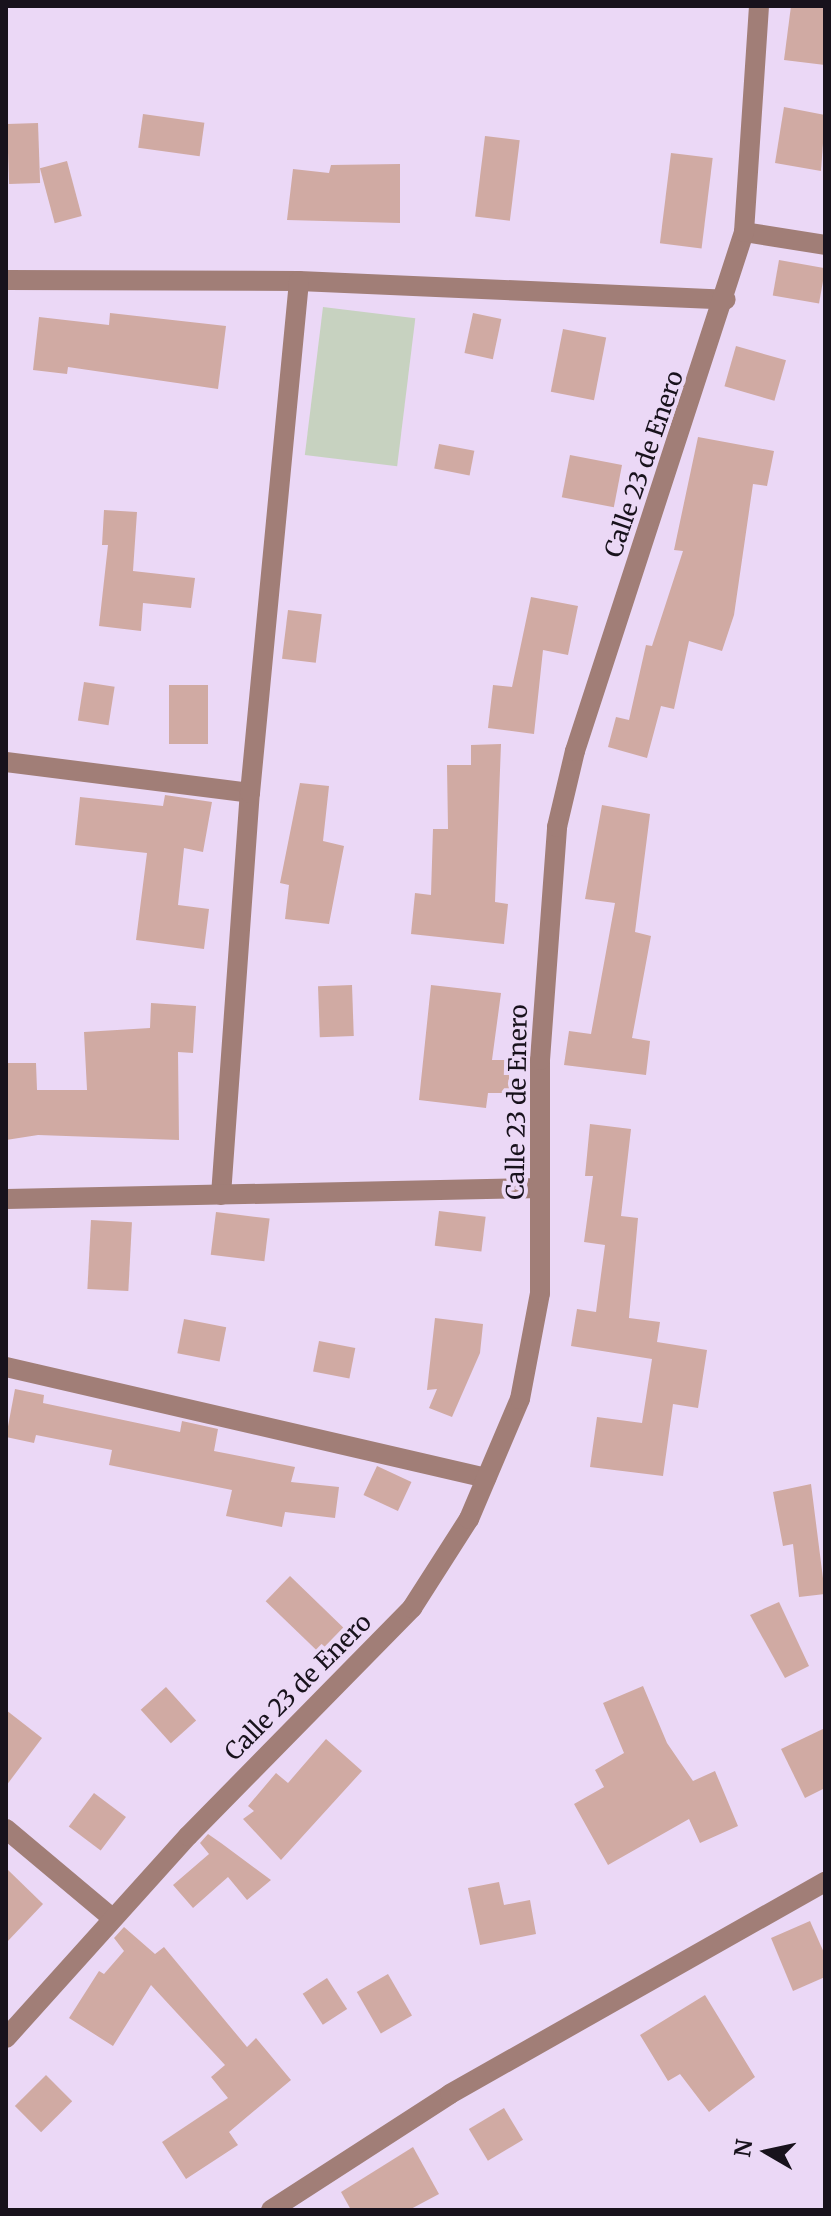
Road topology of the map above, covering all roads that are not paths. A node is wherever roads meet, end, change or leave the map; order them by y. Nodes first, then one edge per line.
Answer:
1 (759, 6) edge
2 (744, 232) junction
3 (825, 245) edge
4 (6, 280) edge
5 (299, 281) junction
6 (726, 300) junction
7 (6, 762) edge
8 (250, 793) junction
9 (540, 1188) junction
10 (221, 1195) junction
11 (6, 1199) edge
12 (6, 1367) edge
13 (486, 1478) junction
14 (6, 1829) edge
15 (825, 1882) edge
16 (112, 1918) junction
17 (6, 2038) edge
18 (271, 2210) edge

1 - 2 street, Calle 23 de Enero
2 - 3 street
2 - 6 street, Calle 23 de Enero
4 - 5 street
5 - 6 street
5 - 8 street
6 - 9 street, Calle 23 de Enero
7 - 8 street
8 - 10 street
9 - 10 street
9 - 13 street, Calle 23 de Enero
10 - 11 street
12 - 13 street
13 - 16 street, Calle 23 de Enero
14 - 16 street
15 - 18 street
16 - 17 street, Calle 23 de Enero

